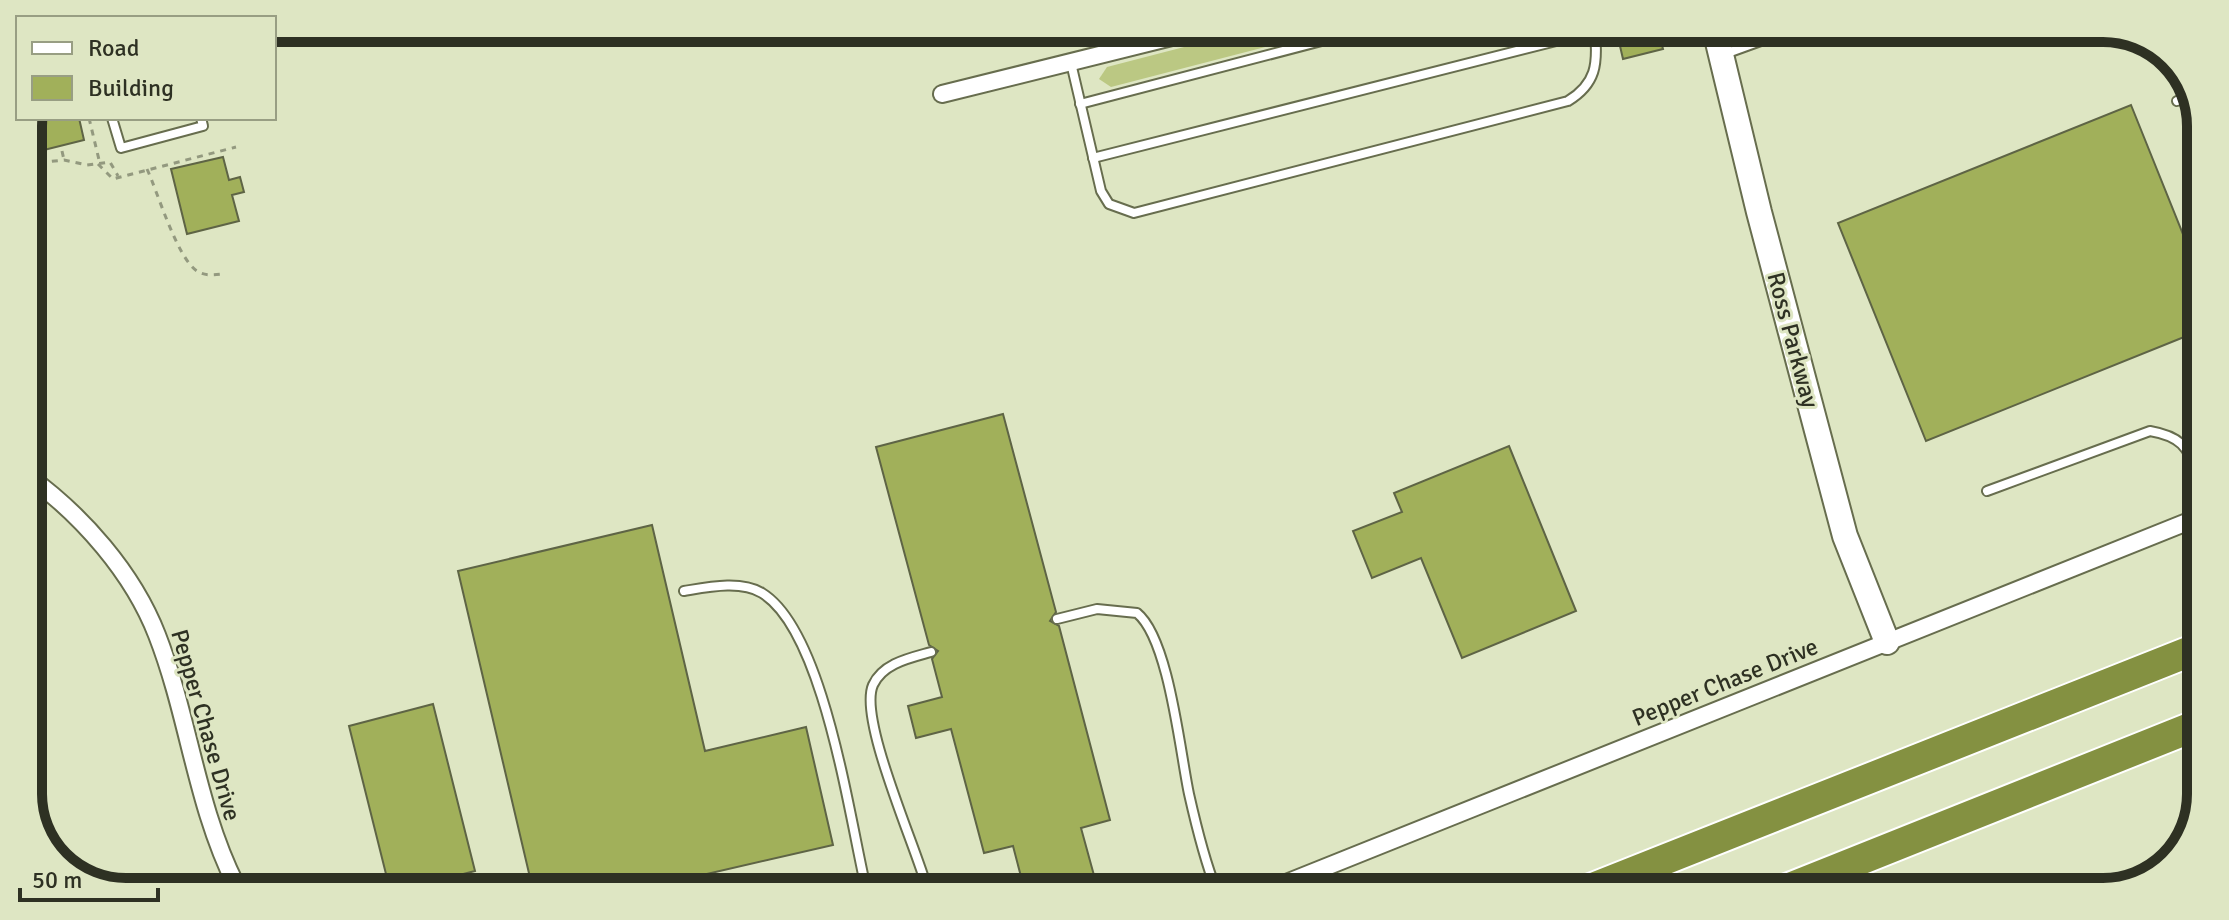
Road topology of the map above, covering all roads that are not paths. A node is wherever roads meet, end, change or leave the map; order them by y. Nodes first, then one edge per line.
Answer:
1 (1153, 42) edge
2 (1318, 42) edge
3 (1552, 42) edge
4 (1596, 42) edge
5 (1719, 44) edge
6 (1071, 63) junction
7 (942, 94) dead end
8 (2183, 99) edge
9 (2177, 101) dead end
10 (1080, 104) junction
11 (113, 120) edge
12 (202, 120) edge
13 (1093, 158) junction
14 (2187, 448) edge
15 (42, 487) edge
16 (1987, 491) dead end
17 (2187, 522) edge
18 (684, 591) dead end
19 (1057, 619) dead end
20 (1887, 642) junction
21 (931, 652) dead end
22 (2187, 653) edge
23 (2187, 729) edge
24 (233, 878) edge
25 (864, 878) edge
26 (924, 878) edge
27 (1213, 878) edge
28 (1298, 878) edge
29 (1618, 878) edge
30 (1815, 878) edge

1 - 6 street
2 - 10 lane
3 - 13 lane
4 - 13 lane
5 - 20 street, Ross Parkway
6 - 7 street
6 - 10 lane
8 - 9 lane
10 - 13 lane
11 - 12 lane
14 - 16 lane
15 - 24 street, Pepper Chase Drive
17 - 20 street, Pepper Chase Drive
18 - 25 lane
19 - 27 lane
20 - 28 street, Pepper Chase Drive
21 - 26 lane
22 - 29 highway
23 - 30 highway

